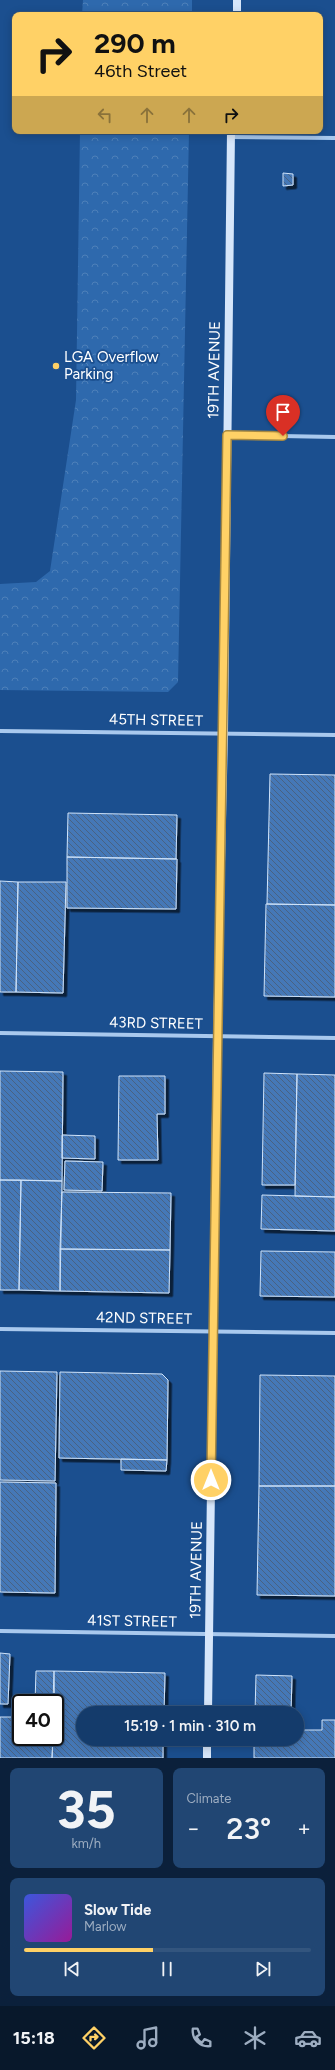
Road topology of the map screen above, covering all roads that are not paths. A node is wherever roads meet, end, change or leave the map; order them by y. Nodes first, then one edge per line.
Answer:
1 (237, 0) edge
2 (237, 12) edge
3 (231, 134) edge
4 (335, 138) edge
5 (227, 435) junction
6 (335, 437) edge
7 (0, 731) edge
8 (224, 733) junction
9 (335, 735) edge
10 (0, 1033) edge
11 (217, 1036) junction
12 (335, 1038) edge
13 (0, 1329) edge
14 (212, 1331) junction
15 (335, 1333) edge
16 (0, 1631) edge
17 (210, 1634) junction
18 (335, 1636) edge
19 (208, 1706) edge
20 (207, 1746) edge
21 (207, 1758) edge

1 - 2 street
3 - 4 street
3 - 5 street, 19TH AVENUE
5 - 6 street
5 - 8 street, 19TH AVENUE
7 - 8 street, 45TH STREET
8 - 9 street, 45TH STREET
8 - 11 street, 19TH AVENUE
10 - 11 street, 43RD STREET
11 - 12 street, 43RD STREET
11 - 14 street, 19TH AVENUE
13 - 14 street, 42ND STREET
14 - 15 street, 42ND STREET
14 - 17 street, 19TH AVENUE
16 - 17 street, 41ST STREET
17 - 18 street, 41ST STREET
17 - 19 street, 19TH AVENUE
20 - 21 street

